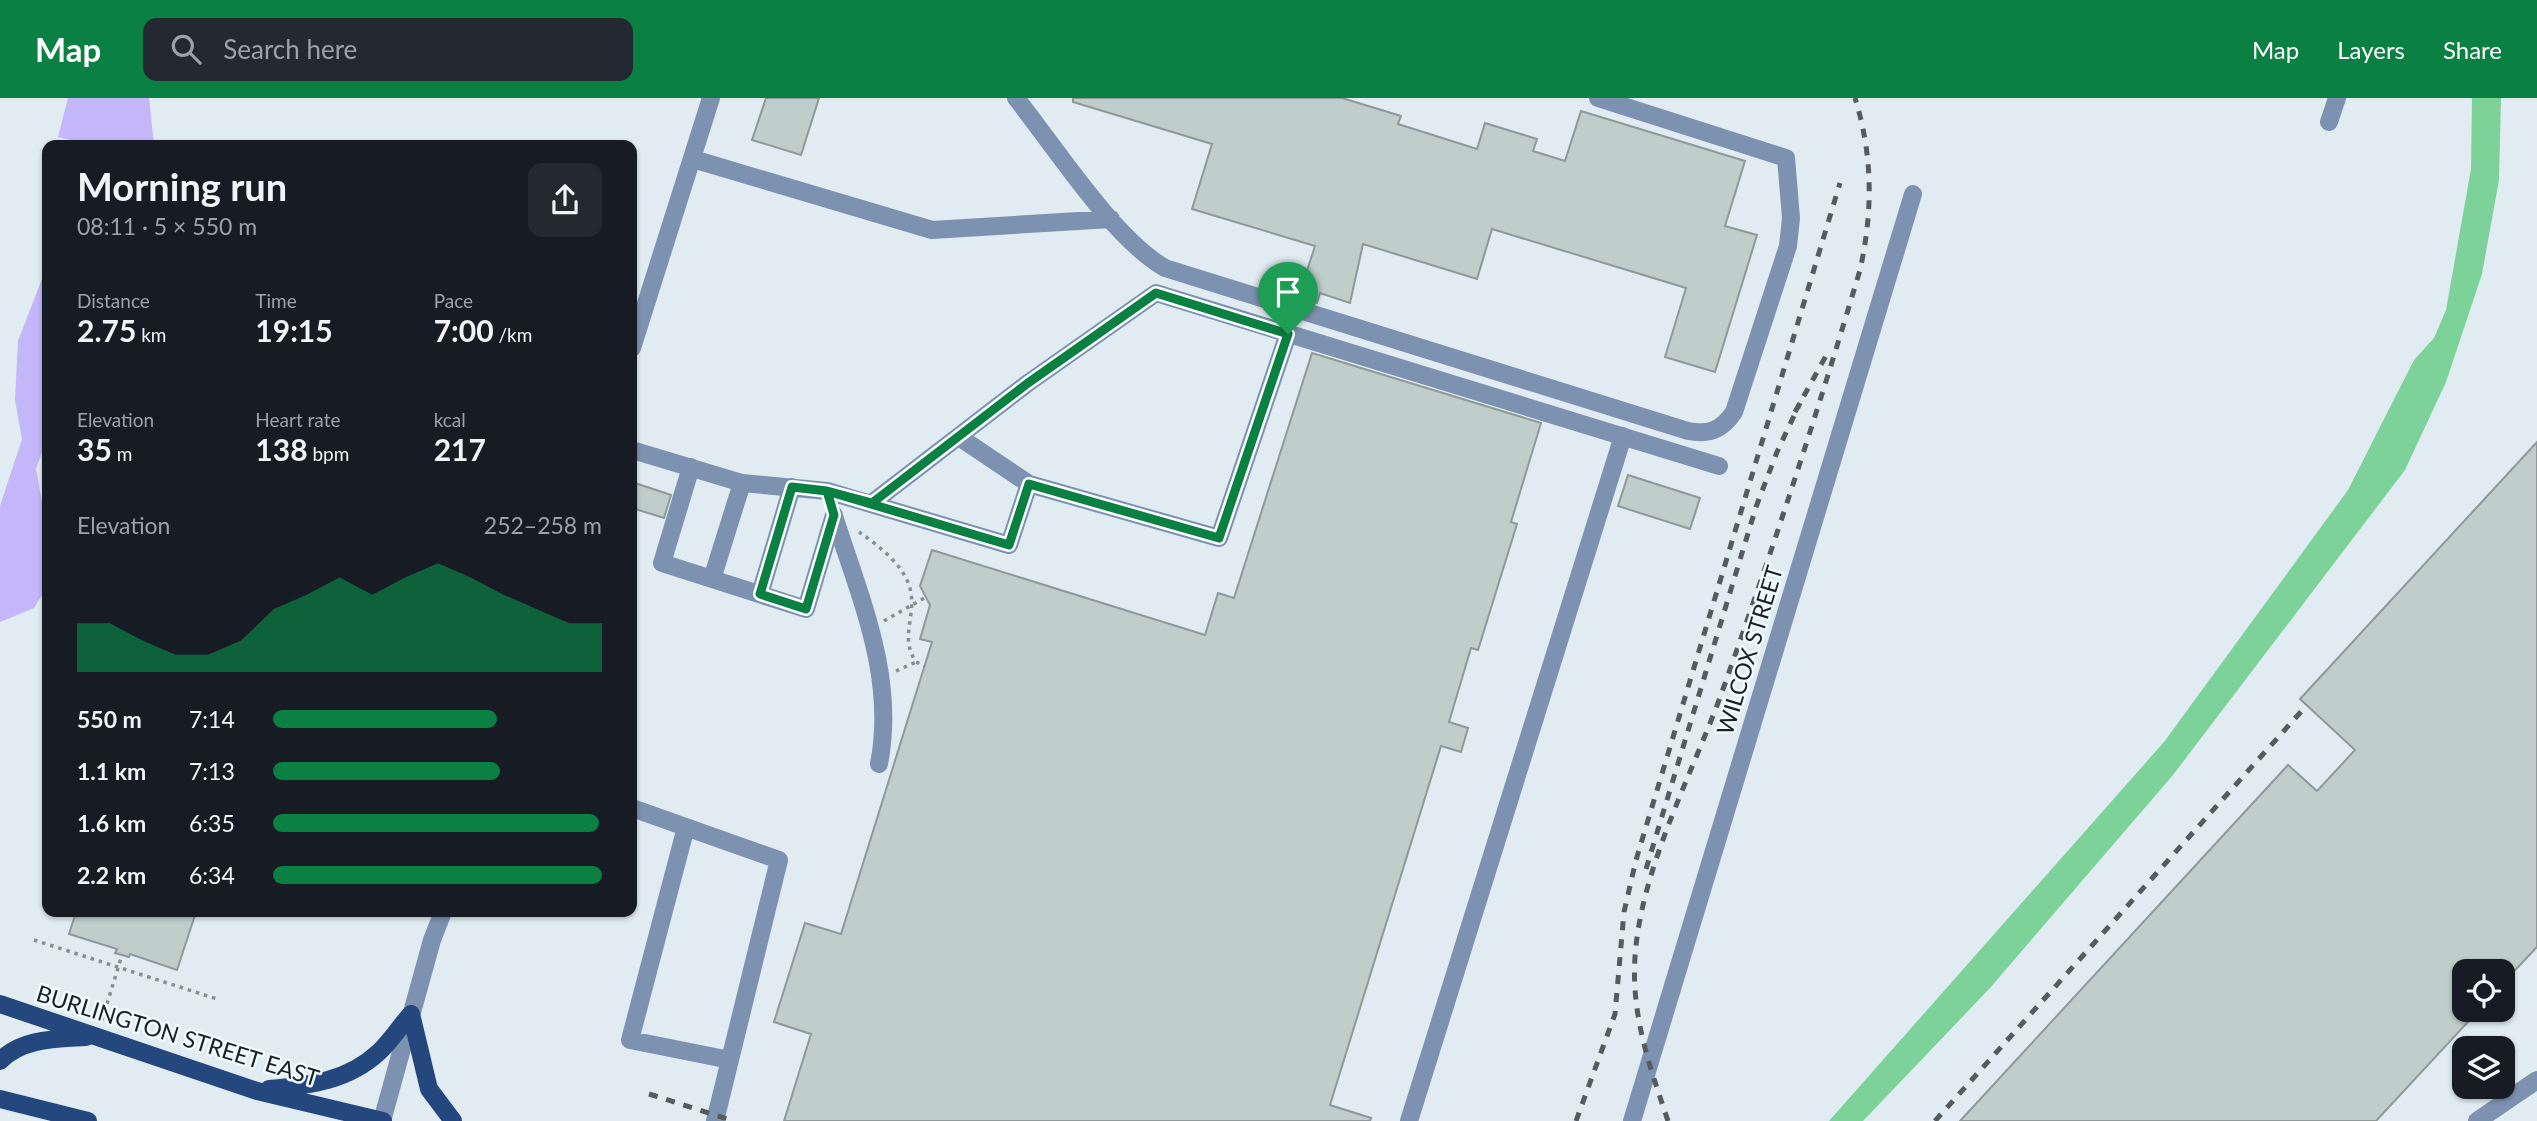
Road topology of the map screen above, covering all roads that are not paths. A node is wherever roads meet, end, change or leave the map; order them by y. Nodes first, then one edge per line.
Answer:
1 (711, 98) edge
2 (1016, 98) edge
3 (1598, 98) edge
4 (2337, 98) edge
5 (2329, 122) dead end
6 (693, 159) junction
7 (1913, 194) dead end
8 (1111, 219) junction
9 (637, 333) edge
10 (1288, 334) junction
11 (1623, 436) junction
12 (959, 437) junction
13 (637, 451) edge
14 (1719, 466) dead end
15 (691, 467) junction
16 (742, 483) junction
17 (1029, 484) junction
18 (792, 487) junction
19 (827, 491) junction
20 (872, 503) junction
21 (834, 515) junction
22 (712, 579) junction
23 (760, 594) junction
24 (879, 764) dead end
25 (637, 810) edge
26 (686, 827) junction
27 (441, 917) edge
28 (0, 1004) edge
29 (411, 1014) junction
30 (97, 1036) junction
31 (730, 1060) junction
32 (0, 1061) edge
33 (2537, 1080) edge
34 (257, 1091) junction
35 (0, 1099) edge
36 (88, 1121) edge
37 (382, 1121) edge
38 (453, 1121) edge
39 (715, 1121) edge
40 (1409, 1121) edge
41 (1632, 1121) edge
42 (2477, 1121) edge

1 - 6 street
2 - 8 street
3 - 8 street
4 - 5 street
6 - 8 street
6 - 9 street
7 - 41 street, WILCOX STREET
10 - 11 street
10 - 12 street
10 - 17 street
11 - 14 street
11 - 40 street
12 - 17 street
12 - 20 street
13 - 15 street
15 - 16 street
15 - 22 street
16 - 18 street
16 - 22 street
17 - 20 street
18 - 19 street
18 - 23 street
19 - 20 street
19 - 21 street
21 - 23 street
21 - 24 street
22 - 23 street
25 - 26 street
26 - 31 street
26 - 31 street
27 - 29 street
28 - 30 main road, BURLINGTON STREET EAST
29 - 34 main road
29 - 37 street
29 - 38 main road
30 - 32 main road
30 - 34 main road, BURLINGTON STREET EAST
31 - 39 street
33 - 42 street
34 - 37 main road, BURLINGTON STREET EAST
35 - 36 main road

